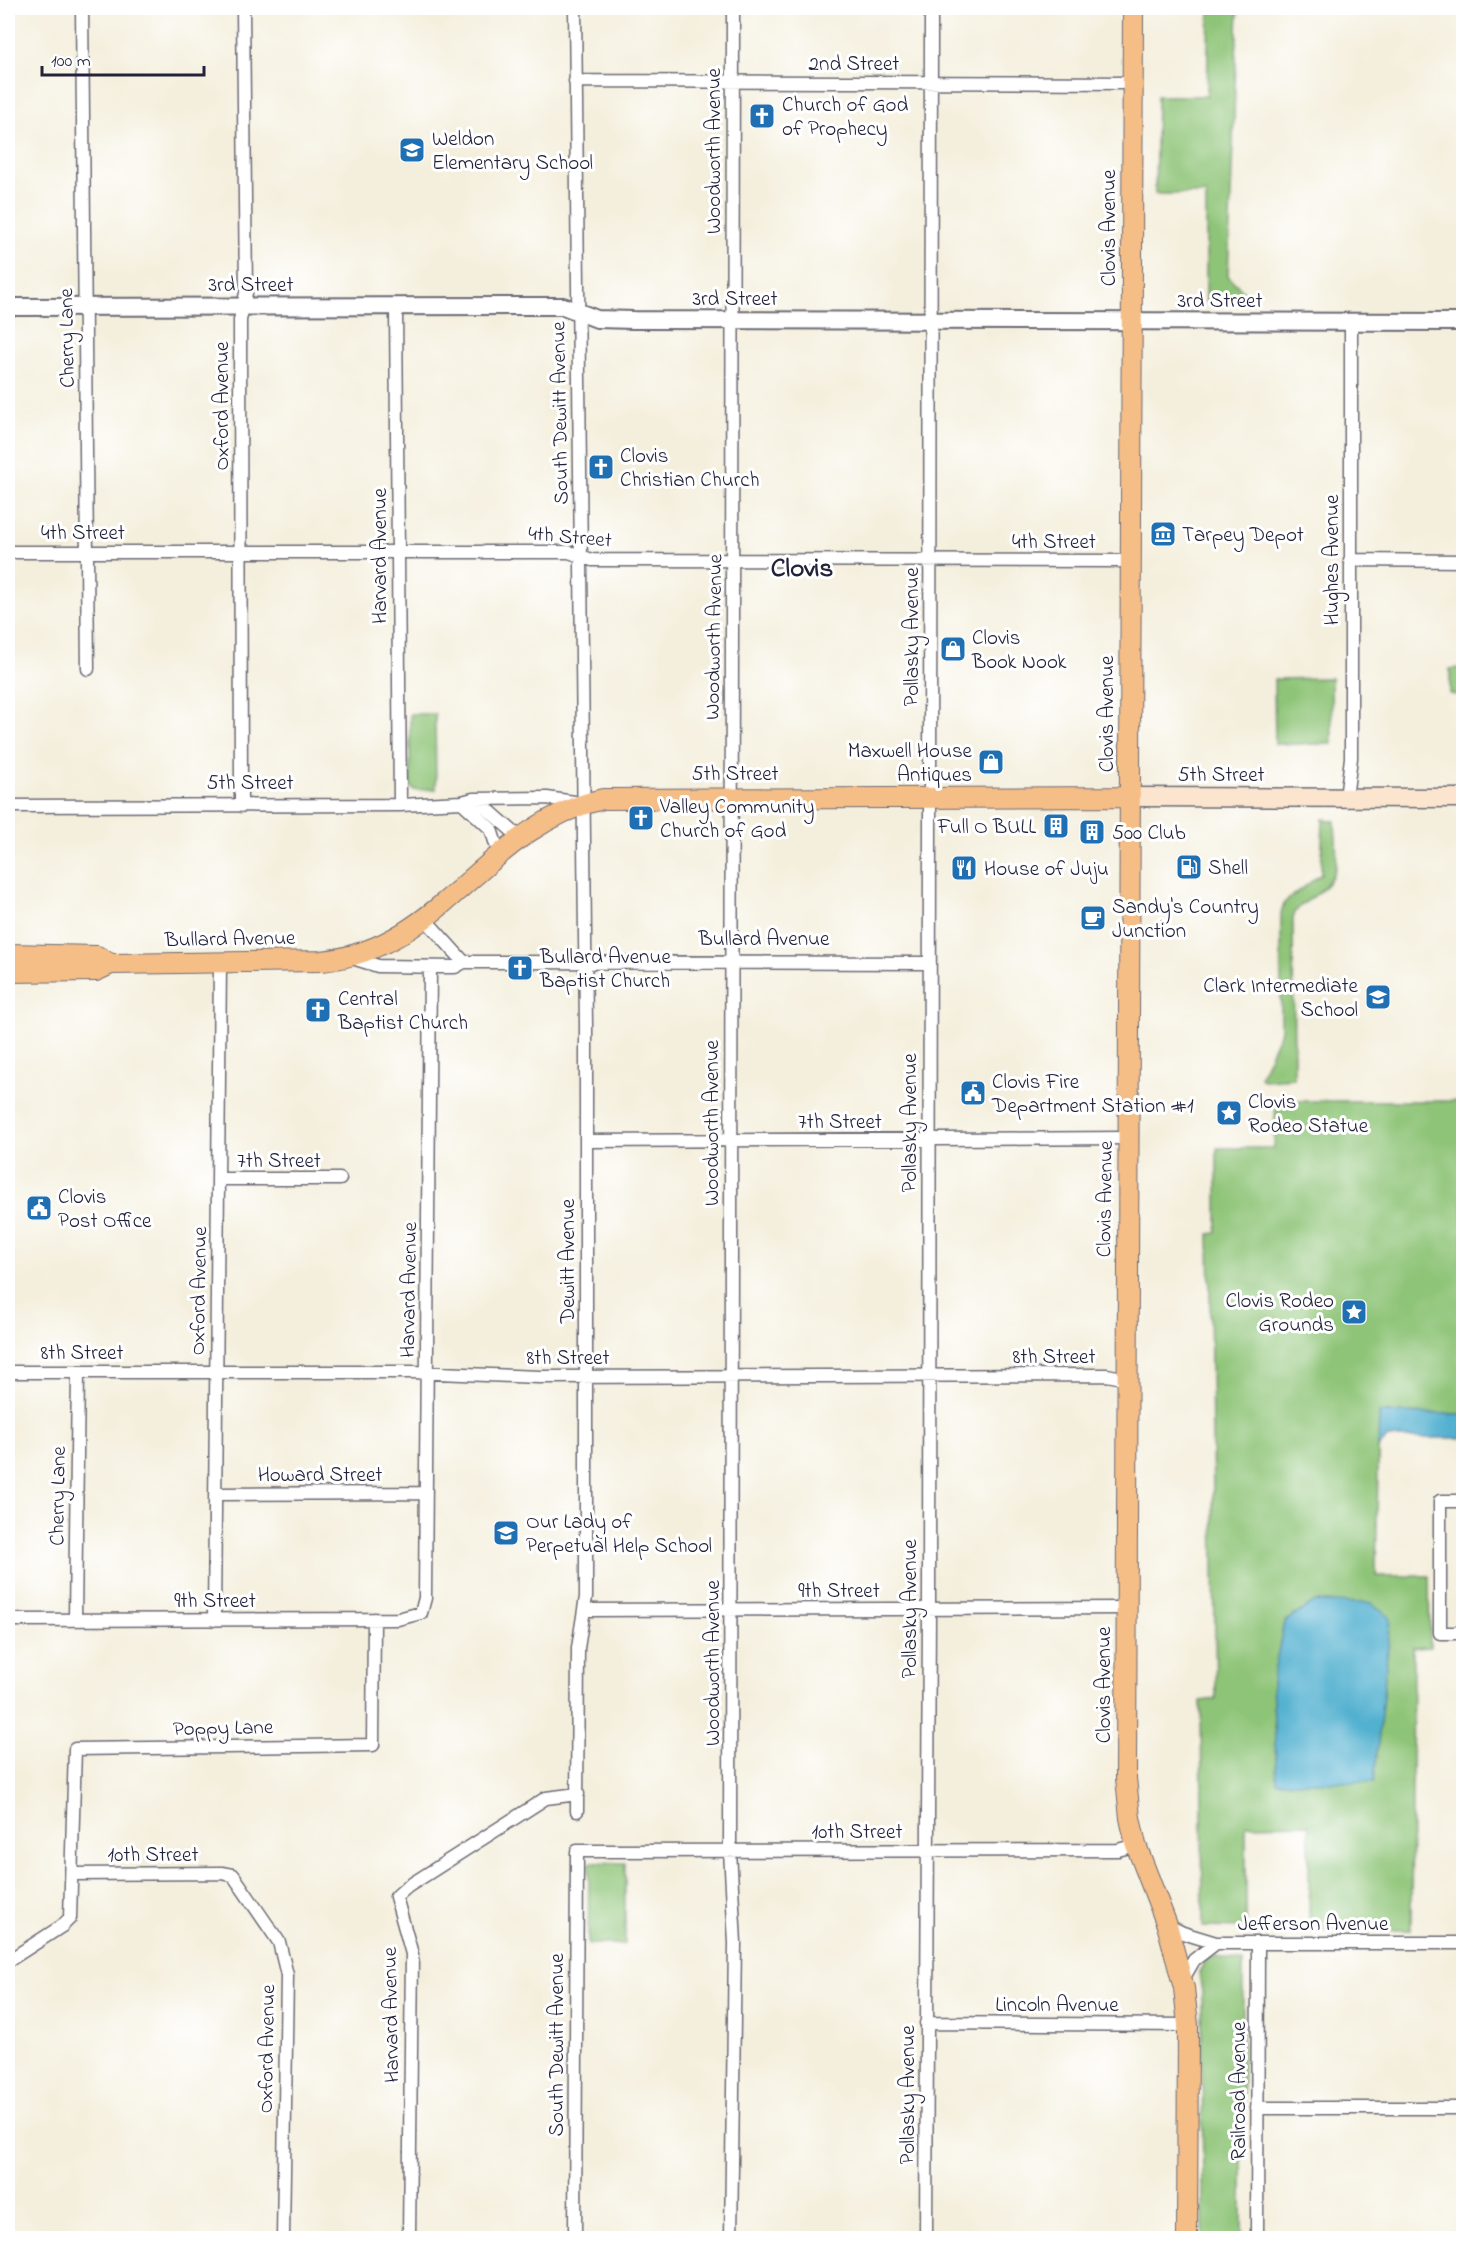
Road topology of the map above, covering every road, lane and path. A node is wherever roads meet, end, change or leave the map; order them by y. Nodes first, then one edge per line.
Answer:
1 (82, 8) edge
2 (243, 8) edge
3 (575, 8) edge
4 (733, 8) edge
5 (931, 8) edge
6 (1133, 8) edge
7 (575, 81) junction
8 (732, 81) junction
9 (930, 83) junction
10 (1133, 83) junction
11 (8, 307) edge
12 (85, 307) junction
13 (242, 307) junction
14 (396, 307) junction
15 (578, 310) junction
16 (732, 321) junction
17 (930, 321) junction
18 (1131, 322) junction
19 (1351, 322) junction
20 (1464, 322) edge
21 (399, 550) junction
22 (241, 551) junction
23 (8, 552) edge
24 (88, 552) junction
25 (580, 555) junction
26 (733, 560) junction
27 (930, 560) junction
28 (1350, 560) junction
29 (1130, 561) junction
30 (1464, 561) edge
31 (88, 669) dead end
32 (731, 797) junction
33 (1130, 797) junction
34 (930, 798) junction
35 (1346, 798) junction
36 (1464, 798) edge
37 (462, 802) junction
38 (583, 803) junction
39 (400, 805) junction
40 (8, 806) edge
41 (241, 806) junction
42 (519, 837) junction
43 (499, 854) junction
44 (425, 919) junction
45 (8, 954) edge
46 (349, 957) junction
47 (220, 962) junction
48 (464, 962) junction
49 (586, 962) junction
50 (731, 962) junction
51 (930, 963) junction
52 (111, 964) junction
53 (430, 967) junction
54 (8, 972) edge
55 (1129, 1138) junction
56 (731, 1139) junction
57 (929, 1140) junction
58 (586, 1141) junction
59 (218, 1179) junction
60 (340, 1179) dead end
61 (8, 1372) edge
62 (78, 1372) junction
63 (216, 1372) junction
64 (426, 1372) junction
65 (928, 1376) junction
66 (586, 1377) junction
67 (731, 1377) junction
68 (1128, 1379) junction
69 (425, 1493) junction
70 (215, 1494) junction
71 (1464, 1501) edge
72 (1128, 1608) junction
73 (586, 1610) junction
74 (733, 1610) junction
75 (929, 1610) junction
76 (421, 1613) joint
77 (374, 1619) junction
78 (8, 1620) edge
79 (75, 1620) junction
80 (214, 1620) junction
81 (1464, 1633) edge
82 (578, 1794) junction
83 (577, 1811) dead end
84 (1136, 1845) junction
85 (577, 1851) joint
86 (730, 1851) junction
87 (927, 1851) junction
88 (72, 1874) junction
89 (233, 1875) joint
90 (1167, 1924) junction
91 (1216, 1943) junction
92 (1258, 1943) junction
93 (1464, 1943) edge
94 (8, 1961) edge
95 (1183, 1979) junction
96 (926, 2023) junction
97 (1188, 2025) junction
98 (1257, 2108) junction
99 (1464, 2108) edge
100 (283, 2238) edge
101 (409, 2238) edge
102 (575, 2238) edge
103 (731, 2238) edge
104 (926, 2238) edge
105 (1187, 2238) edge
106 (1257, 2238) edge

1 - 12 street, Cherry Lane
2 - 13 street, Oxford Avenue
3 - 7 street, South Dewitt Avenue
4 - 8 street, Woodworth Avenue
5 - 9 street, Pollasky Avenue
6 - 10 main road, Clovis Avenue
7 - 8 street, 2nd Street
7 - 15 street, South Dewitt Avenue
8 - 9 street, 2nd Street
8 - 16 street, Woodworth Avenue
9 - 10 street, 2nd Street
9 - 17 street, Pollasky Avenue
10 - 18 main road, Clovis Avenue
11 - 12 street, 3rd Street
12 - 13 street, 3rd Street
12 - 24 street, Cherry Lane
13 - 14 street, 3rd Street
13 - 22 street, Oxford Avenue
14 - 15 street, 3rd Street
14 - 21 street, Harvard Avenue
15 - 16 street, 3rd Street
15 - 25 street, South Dewitt Avenue
16 - 17 street, 3rd Street
16 - 26 street, Woodworth Avenue
17 - 18 street, 3rd Street
17 - 27 street, Pollasky Avenue
18 - 19 street, 3rd Street
18 - 29 main road, Clovis Avenue
19 - 20 street, 3rd Street
19 - 28 street, Hughes Avenue
21 - 22 street, 4th Street
21 - 25 street, 4th Street
21 - 39 street, Harvard Avenue
22 - 24 street, 4th Street
22 - 41 street, Oxford Avenue
23 - 24 street, 4th Street
24 - 31 street, Cherry Lane
25 - 26 street, 4th Street
25 - 38 street, South Dewitt Avenue
26 - 27 street, 4th Street
26 - 32 street, Woodworth Avenue
27 - 29 street, 4th Street
27 - 34 street, Pollasky Avenue
28 - 30 street
28 - 35 street, Hughes Avenue
29 - 33 main road, Clovis Avenue
32 - 34 main road, 5th Street
32 - 38 main road, 5th Street
32 - 50 street, Woodworth Avenue
33 - 34 main road, 5th Street
33 - 35 main road, 5th Street
33 - 55 main road, Clovis Avenue
34 - 51 street, Pollasky Avenue
35 - 36 main road, 5th Street
37 - 38 street, 5th Street
37 - 39 street, 5th Street
37 - 42 street
37 - 43 street
38 - 42 main road, Bullard Avenue
38 - 49 street, South Dewitt Avenue
39 - 41 street, 5th Street
40 - 41 street, 5th Street
42 - 43 main road, Bullard Avenue
43 - 44 main road, Bullard Avenue
44 - 46 main road, Bullard Avenue
44 - 48 street
45 - 52 main road, Bullard Avenue
46 - 47 main road, Bullard Avenue
46 - 53 street, Bullard Avenue
47 - 52 main road, Bullard Avenue
47 - 59 street, Oxford Avenue
48 - 49 street, Bullard Avenue
48 - 53 street, Bullard Avenue
49 - 50 street, Bullard Avenue
49 - 58 street, Dewitt Avenue
50 - 51 street, Bullard Avenue
50 - 56 street, Woodworth Avenue
51 - 57 street, Pollasky Avenue
52 - 54 main road, Bullard Avenue
53 - 64 street, Harvard Avenue
55 - 57 street, 7th Street
55 - 68 main road, Clovis Avenue
56 - 57 street, 7th Street
56 - 58 street, 7th Street
56 - 67 street, Woodworth Avenue
57 - 65 street, Pollasky Avenue
58 - 66 street, Dewitt Avenue
59 - 60 street, 7th Street
59 - 63 street, Oxford Avenue
61 - 62 street, 8th Street
62 - 63 street, 8th Street
62 - 79 street, Cherry Lane
63 - 64 street, 8th Street
63 - 70 street, Oxford Avenue
64 - 66 street, 8th Street
64 - 69 street, Harvard Avenue
65 - 67 street, 8th Street
65 - 68 street, 8th Street
65 - 75 street, Pollasky Avenue
66 - 67 street, 8th Street
66 - 73 street, Dewitt Avenue
67 - 74 street, Woodworth Avenue
68 - 72 main road, Clovis Avenue
69 - 70 street, Howard Street
69 - 76 street, Harvard Avenue
70 - 80 street, Oxford Avenue
71 - 81 street
72 - 75 street, 9th Street
72 - 84 main road, Clovis Avenue
73 - 74 street, 9th Street
73 - 82 street, Dewitt Avenue
74 - 75 street, 9th Street
74 - 86 street, Woodworth Avenue
75 - 87 street, Pollasky Avenue
76 - 77 street, 9th Street
77 - 80 street, 9th Street
77 - 88 street, Poppy Lane
78 - 79 street, 9th Street
79 - 80 street, 9th Street
82 - 83 street, Dewitt Avenue
82 - 101 street, Harvard Avenue
84 - 87 street, 10th Street
84 - 90 main road, Clovis Avenue
85 - 86 street, 10th Street
85 - 102 street, South Dewitt Avenue
86 - 87 street, 10th Street
86 - 103 street, Woodworth Avenue
87 - 96 street, Pollasky Avenue
88 - 89 street, 10th Street
88 - 94 street
89 - 100 street, Oxford Avenue
90 - 91 street, Jefferson Avenue
90 - 95 main road, Clovis Avenue
91 - 92 street, Jefferson Avenue
91 - 95 street
92 - 93 street, Jefferson Avenue
92 - 98 street, Railroad Avenue
95 - 97 main road, Clovis Avenue
96 - 97 street, Lincoln Avenue
96 - 104 street, Pollasky Avenue
97 - 105 main road, Clovis Avenue
98 - 99 street
98 - 106 street, Railroad Avenue

